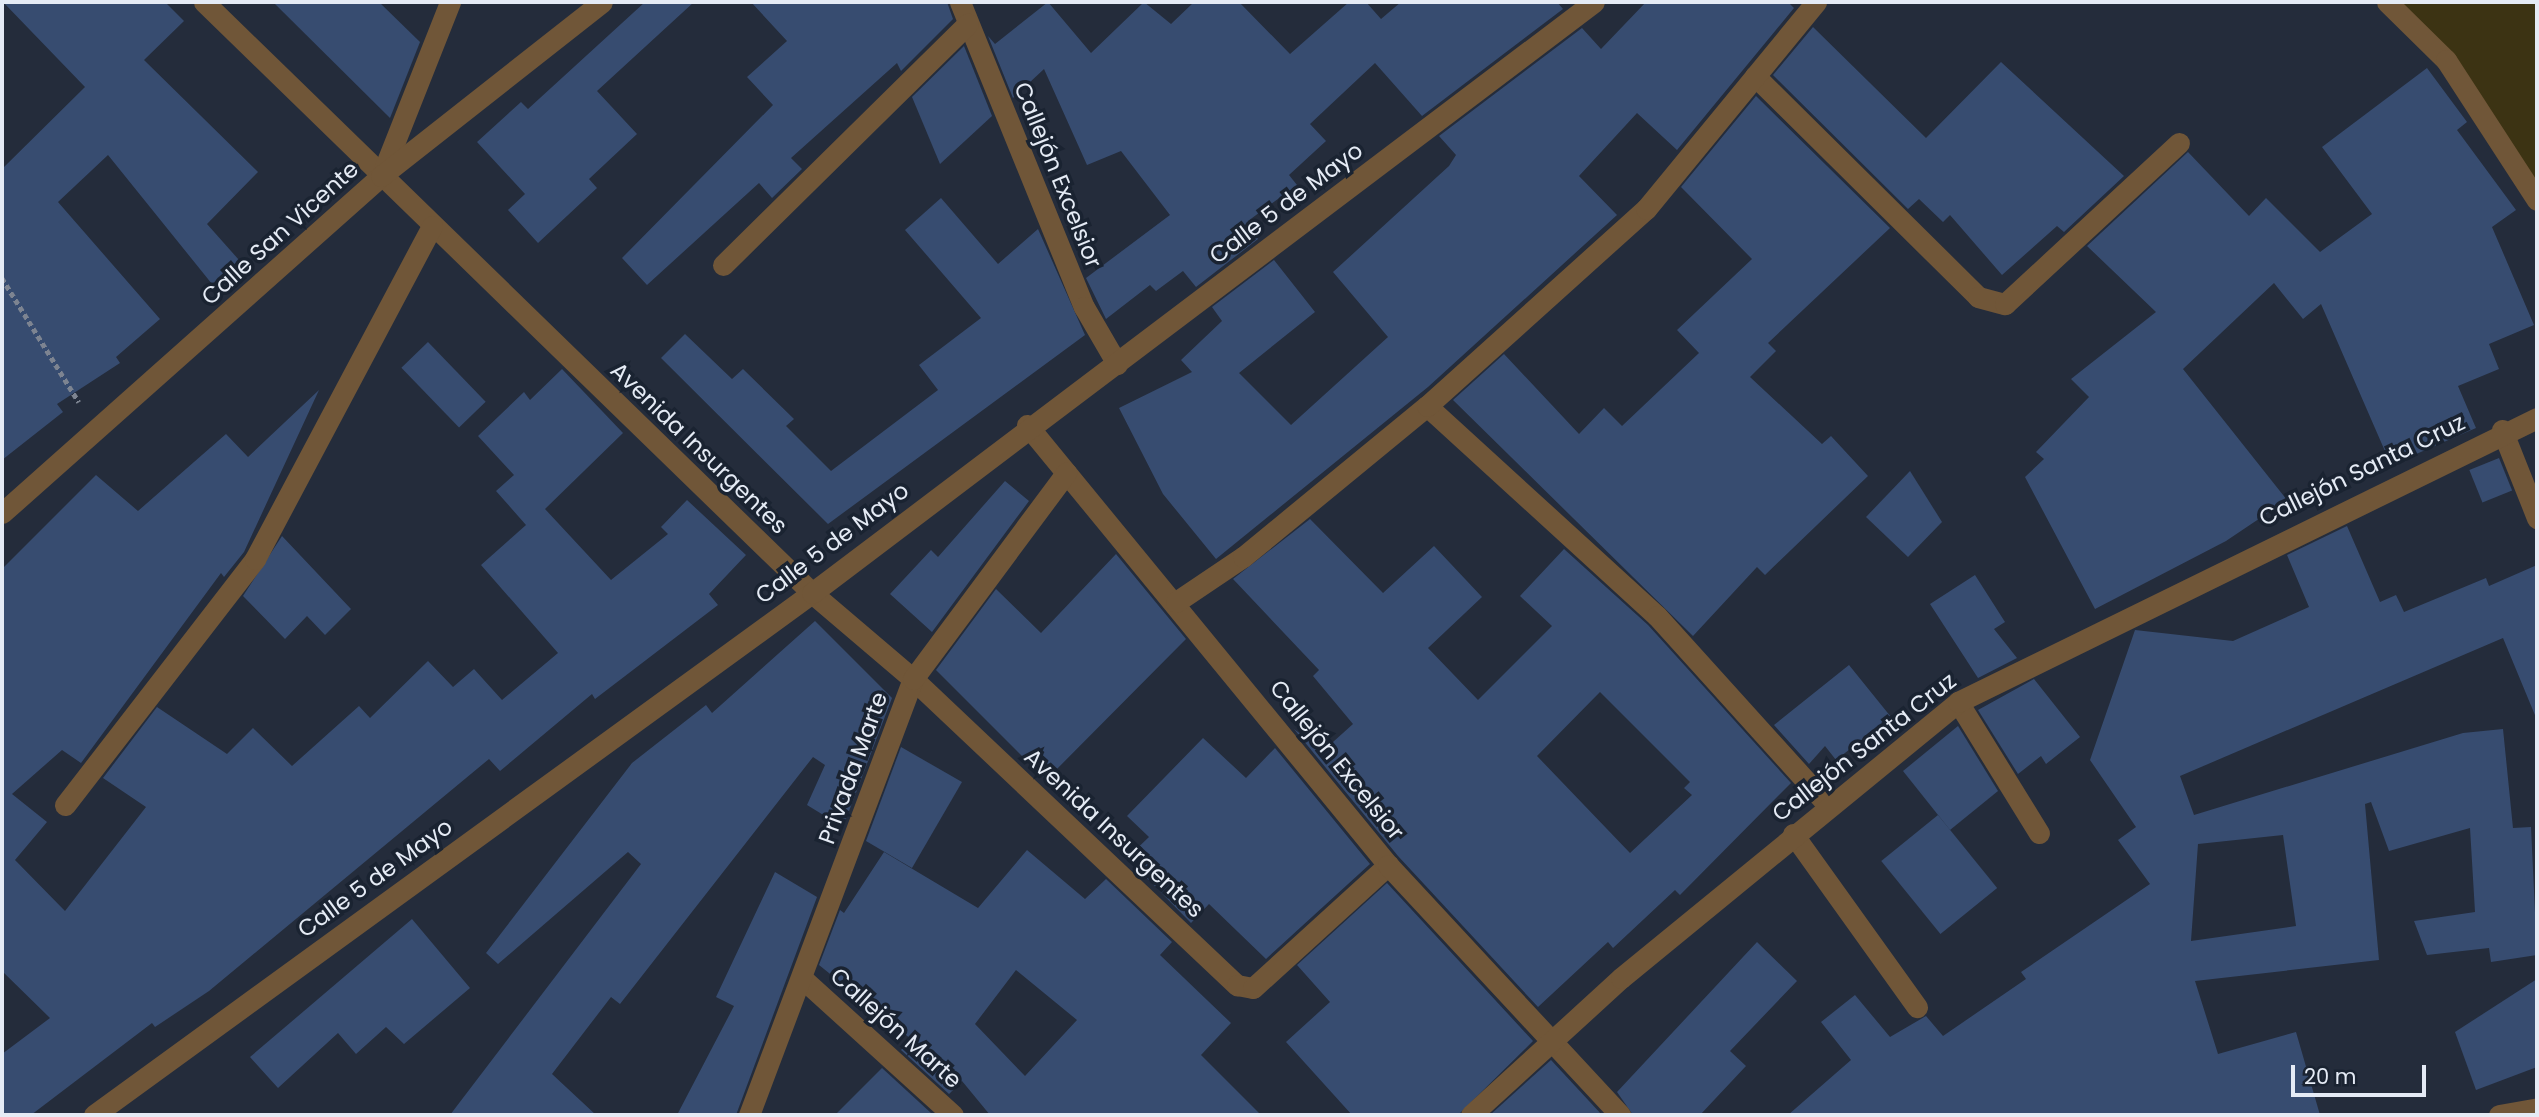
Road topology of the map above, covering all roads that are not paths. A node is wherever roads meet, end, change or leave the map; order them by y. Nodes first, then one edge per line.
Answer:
1 (204, 2) edge
2 (450, 2) edge
3 (602, 2) edge
4 (960, 2) edge
5 (1594, 2) edge
6 (1816, 2) edge
7 (2387, 2) edge
8 (968, 23) junction
9 (1755, 76) junction
10 (2179, 143) dead end
11 (381, 176) junction
12 (2537, 200) edge
13 (432, 226) junction
14 (723, 265) dead end
15 (1117, 364) junction
16 (1427, 406) junction
17 (2537, 418) edge
18 (1027, 425) junction
19 (2502, 430) junction
20 (1066, 473) junction
21 (2, 513) edge
22 (2537, 517) edge
23 (812, 593) junction
24 (1176, 602) junction
25 (913, 679) junction
26 (1958, 702) junction
27 (65, 805) dead end
28 (1828, 805) junction
29 (2039, 833) dead end
30 (1793, 834) junction
31 (1388, 866) junction
32 (804, 980) junction
33 (1917, 1007) dead end
34 (1548, 1044) junction
35 (2537, 1108) edge
36 (94, 1115) edge
37 (749, 1115) edge
38 (953, 1115) edge
39 (1471, 1115) edge
40 (1620, 1115) edge
41 (2499, 1115) edge

1 - 11 street, Avenida Insurgentes
2 - 11 street
3 - 11 street, Calle San Vicente
4 - 8 street, Callejón Excelsior
5 - 15 street, Calle 5 de Mayo
6 - 9 street
7 - 12 street
8 - 14 street
8 - 15 street, Callejón Excelsior
9 - 10 street
9 - 16 street
11 - 13 street, Avenida Insurgentes
11 - 21 street, Calle San Vicente
13 - 23 street, Avenida Insurgentes
13 - 27 street
15 - 18 street, Calle 5 de Mayo
16 - 24 street
16 - 28 street
17 - 19 street, Callejón Santa Cruz
18 - 20 street, Callejón Excelsior
18 - 23 street, Calle 5 de Mayo
19 - 22 street
19 - 26 street, Callejón Santa Cruz
20 - 24 street, Callejón Excelsior
20 - 25 street, Privada Marte
23 - 25 street, Avenida Insurgentes
23 - 36 street, Calle 5 de Mayo
24 - 31 street, Callejón Excelsior
25 - 31 street, Avenida Insurgentes
25 - 32 street, Privada Marte
26 - 28 street, Callejón Santa Cruz
26 - 29 street
28 - 30 street, Callejón Santa Cruz
30 - 33 street
30 - 34 street, Callejón Santa Cruz
31 - 34 street, Callejón Excelsior
32 - 37 street, Privada Marte
32 - 38 street, Callejón Marte
34 - 39 street, Callejón Santa Cruz
34 - 40 street, Callejón Excelsior
35 - 41 street

